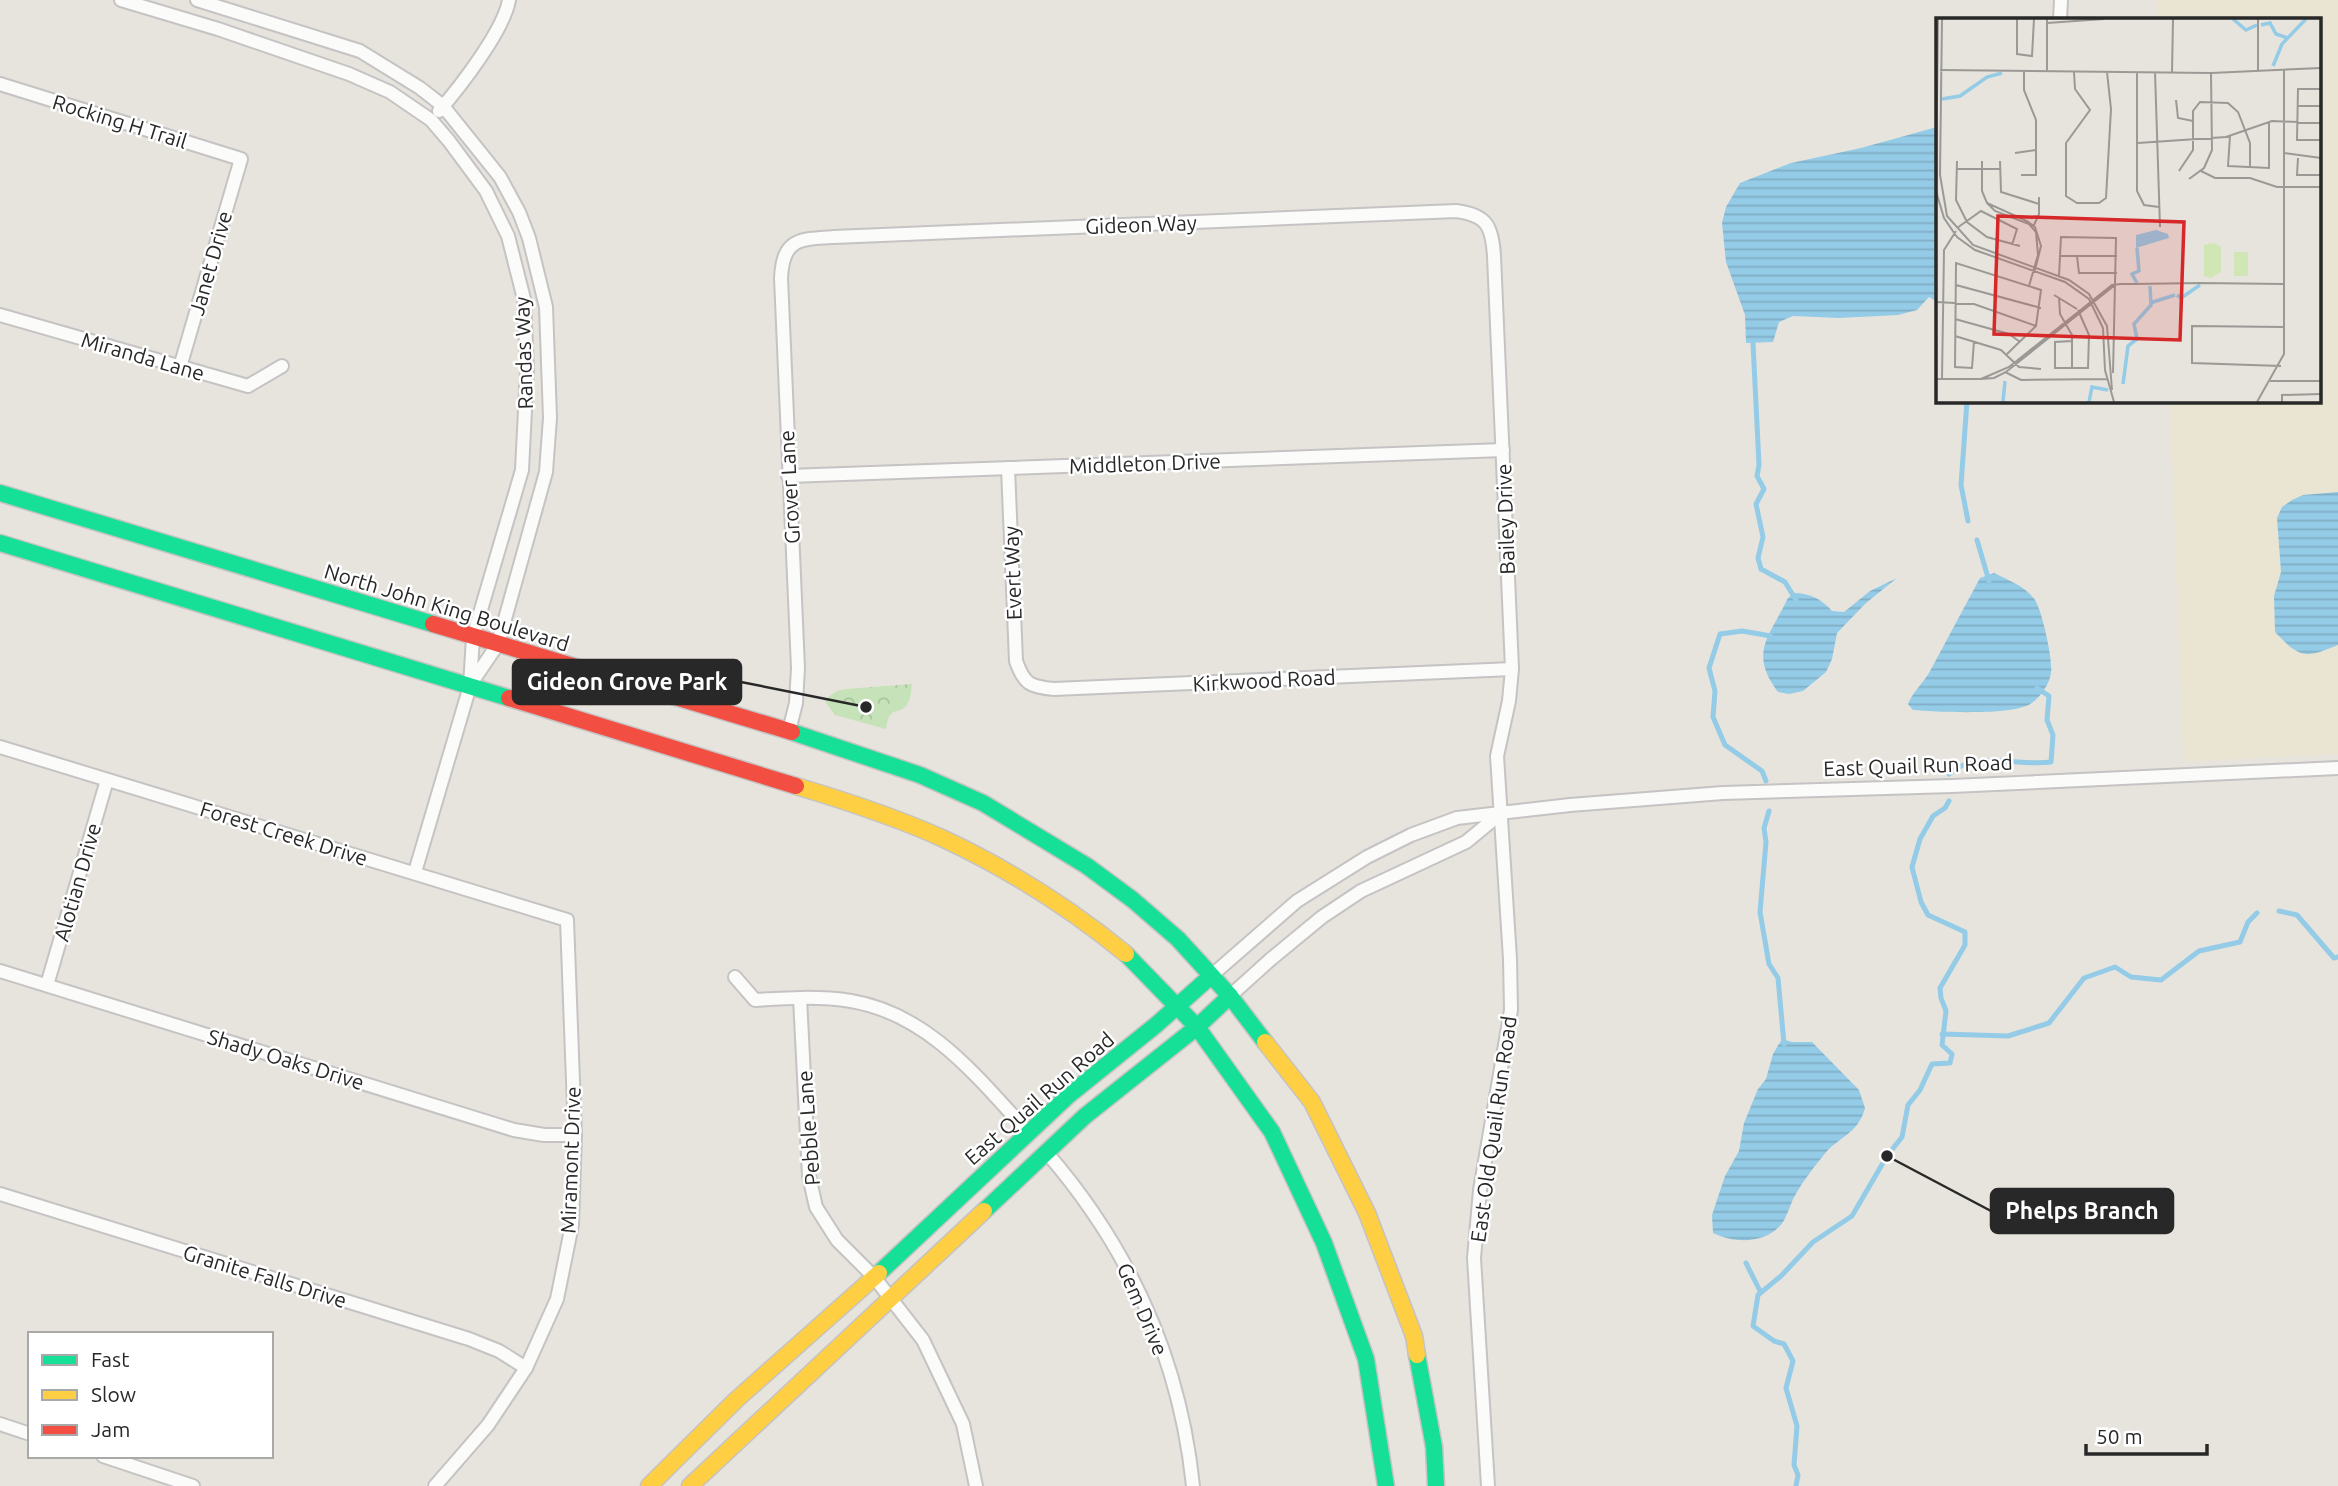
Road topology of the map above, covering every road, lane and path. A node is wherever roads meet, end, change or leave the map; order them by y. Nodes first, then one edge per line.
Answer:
1 (121, 0) edge
2 (197, 0) edge
3 (509, 0) edge
4 (2060, 0) edge
5 (2060, 18) edge
6 (0, 84) edge
7 (443, 106) junction
8 (431, 120) junction
9 (241, 159) joint
10 (1488, 224) joint
11 (791, 245) joint
12 (0, 315) edge
13 (282, 366) dead end
14 (180, 368) junction
15 (1503, 450) junction
16 (1008, 468) junction
17 (788, 477) junction
18 (0, 493) edge
19 (0, 543) edge
20 (473, 637) junction
21 (498, 644) junction
22 (1512, 668) junction
23 (1021, 677) joint
24 (470, 686) junction
25 (789, 731) junction
26 (0, 747) edge
27 (2338, 768) edge
28 (107, 780) junction
29 (1500, 813) junction
30 (415, 872) junction
31 (567, 920) joint
32 (0, 971) edge
33 (1211, 976) junction
34 (735, 977) dead end
35 (47, 985) junction
36 (1230, 996) junction
37 (800, 998) junction
38 (1179, 1005) junction
39 (1197, 1027) junction
40 (1028, 1132) junction
41 (575, 1135) junction
42 (1047, 1153) junction
43 (0, 1194) edge
44 (874, 1278) junction
45 (891, 1298) junction
46 (526, 1368) junction
47 (0, 1424) edge
48 (28, 1433) edge
49 (109, 1458) edge
50 (193, 1486) edge
51 (435, 1486) edge
52 (649, 1486) edge
53 (690, 1486) edge
54 (976, 1486) edge
55 (1193, 1486) edge
56 (1386, 1486) edge
57 (1436, 1486) edge
58 (1488, 1486) edge

1 - 8 street, Randas Way
2 - 7 street, Randas Way
3 - 7 street
4 - 5 street
6 - 9 street, Rocking H Trail
7 - 8 street
7 - 21 street, Randas Way
8 - 20 street, Randas Way
9 - 14 street, Janet Drive
10 - 11 street, Gideon Way
10 - 15 street, Bailey Drive
11 - 17 street, Grover Lane
12 - 14 street, Miranda Lane
13 - 14 street, Miranda Lane
15 - 16 street, Middleton Drive
15 - 22 street, Bailey Drive
16 - 17 street, Middleton Drive
16 - 23 street, Evert Way
17 - 25 street, Grover Lane
18 - 20 main road, North John King Boulevard
19 - 24 main road
20 - 21 main road, North John King Boulevard
20 - 24 street, Randas Way
21 - 24 street, Randas Way
21 - 25 main road, North John King Boulevard
22 - 23 street, Kirkwood Road
22 - 29 street, Bailey Drive
24 - 30 street, Randas Way
24 - 38 main road
25 - 33 main road, North John King Boulevard
26 - 28 street, Forest Creek Drive
27 - 29 street, East Quail Run Road
28 - 30 street, Forest Creek Drive
28 - 35 street, Alotian Drive
29 - 33 street, East Quail Run Road
29 - 36 street, East Quail Run Road
29 - 58 street, East Old Quail Run Road
30 - 31 street, Forest Creek Drive
31 - 41 street, Miramont Drive
32 - 35 street, Shady Oaks Drive
33 - 36 main road, North John King Boulevard
33 - 38 main road, East Quail Run Road
34 - 37 street
35 - 41 street, Shady Oaks Drive
36 - 39 main road, East Quail Run Road
36 - 57 main road, North John King Boulevard
37 - 40 street
37 - 44 street, Pebble Lane
38 - 39 main road
38 - 40 main road, East Quail Run Road
39 - 42 main road, East Quail Run Road
39 - 56 main road
40 - 44 main road, East Quail Run Road
41 - 46 street, Miramont Drive
42 - 45 main road, East Quail Run Road
42 - 55 street, Gem Drive
43 - 46 street, Granite Falls Drive
44 - 45 street, Pebble Lane
44 - 52 main road, East Quail Run Road
45 - 53 main road, East Quail Run Road
45 - 54 street, Pebble Lane
46 - 51 street, Miramont Drive
47 - 48 street
49 - 50 street

